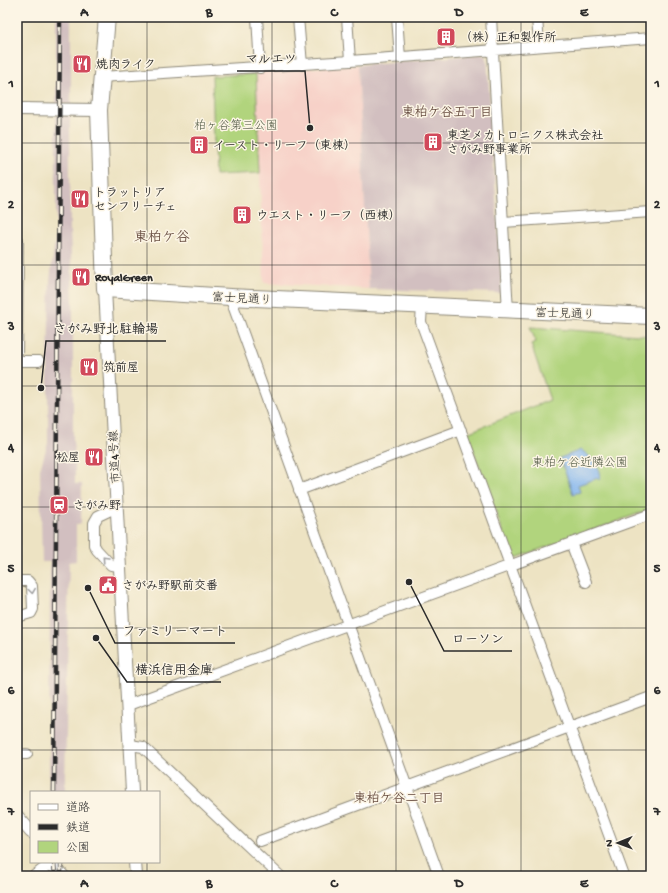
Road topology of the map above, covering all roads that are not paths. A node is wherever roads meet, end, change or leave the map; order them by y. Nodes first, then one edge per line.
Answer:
1 (107, 17) edge
2 (257, 17) edge
3 (298, 17) edge
4 (347, 17) edge
5 (397, 17) edge
6 (491, 17) edge
7 (537, 17) edge
8 (651, 38) edge
9 (539, 46) junction
10 (493, 50) junction
11 (400, 58) junction
12 (350, 61) junction
13 (302, 65) junction
14 (260, 68) junction
15 (102, 77) junction
16 (17, 109) edge
17 (99, 110) junction
18 (651, 212) edge
19 (504, 222) junction
20 (17, 240) edge
21 (105, 289) junction
22 (230, 297) junction
23 (422, 306) junction
24 (508, 311) junction
25 (651, 316) edge
26 (17, 361) edge
27 (39, 361) dead end
28 (461, 430) junction
29 (299, 490) junction
30 (117, 507) junction
31 (651, 514) edge
32 (571, 543) junction
33 (120, 566) junction
34 (510, 566) junction
35 (17, 581) edge
36 (586, 582) dead end
37 (17, 617) edge
38 (348, 625) junction
39 (651, 697) edge
40 (128, 705) junction
41 (570, 727) junction
42 (130, 745) junction
43 (407, 787) junction
44 (132, 791) edge
45 (17, 816) edge
46 (30, 831) edge
47 (260, 841) dead end
48 (50, 863) edge
49 (52, 863) edge
50 (135, 863) edge
51 (36, 875) edge
52 (63, 876) edge
53 (136, 876) edge
54 (280, 876) edge
55 (439, 876) edge
56 (624, 876) edge

1 - 15 main road
2 - 14 street
3 - 13 street
4 - 12 street
5 - 11 street
6 - 10 street
7 - 9 street
8 - 9 street
9 - 10 street
10 - 11 street
10 - 19 street
11 - 12 street
12 - 13 street
13 - 14 street
14 - 15 street
15 - 17 main road
16 - 17 street
17 - 21 main road
18 - 19 street
19 - 24 street
20 - 26 street
21 - 22 main road, 富士見通り
21 - 30 street, 市道4号線
22 - 23 main road, 富士見通り
22 - 29 street
23 - 24 main road, 富士見通り
23 - 28 street
24 - 25 main road, 富士見通り
26 - 27 street
28 - 29 street
28 - 34 street
29 - 38 street
30 - 33 street, 市道4号線
33 -> 30 street
31 - 32 street
32 - 34 street
32 - 36 street
33 - 40 street, 市道4号線
34 - 38 street
34 - 41 street
35 -> 37 street
38 - 40 street
38 - 43 street
39 - 41 street
40 - 42 street, 市道4号線
41 - 43 street
41 - 56 street
42 - 44 street, 市道4号線
42 - 54 street
43 - 47 street
43 - 55 street
45 - 46 street
48 - 51 street
49 - 52 street
50 - 53 street

